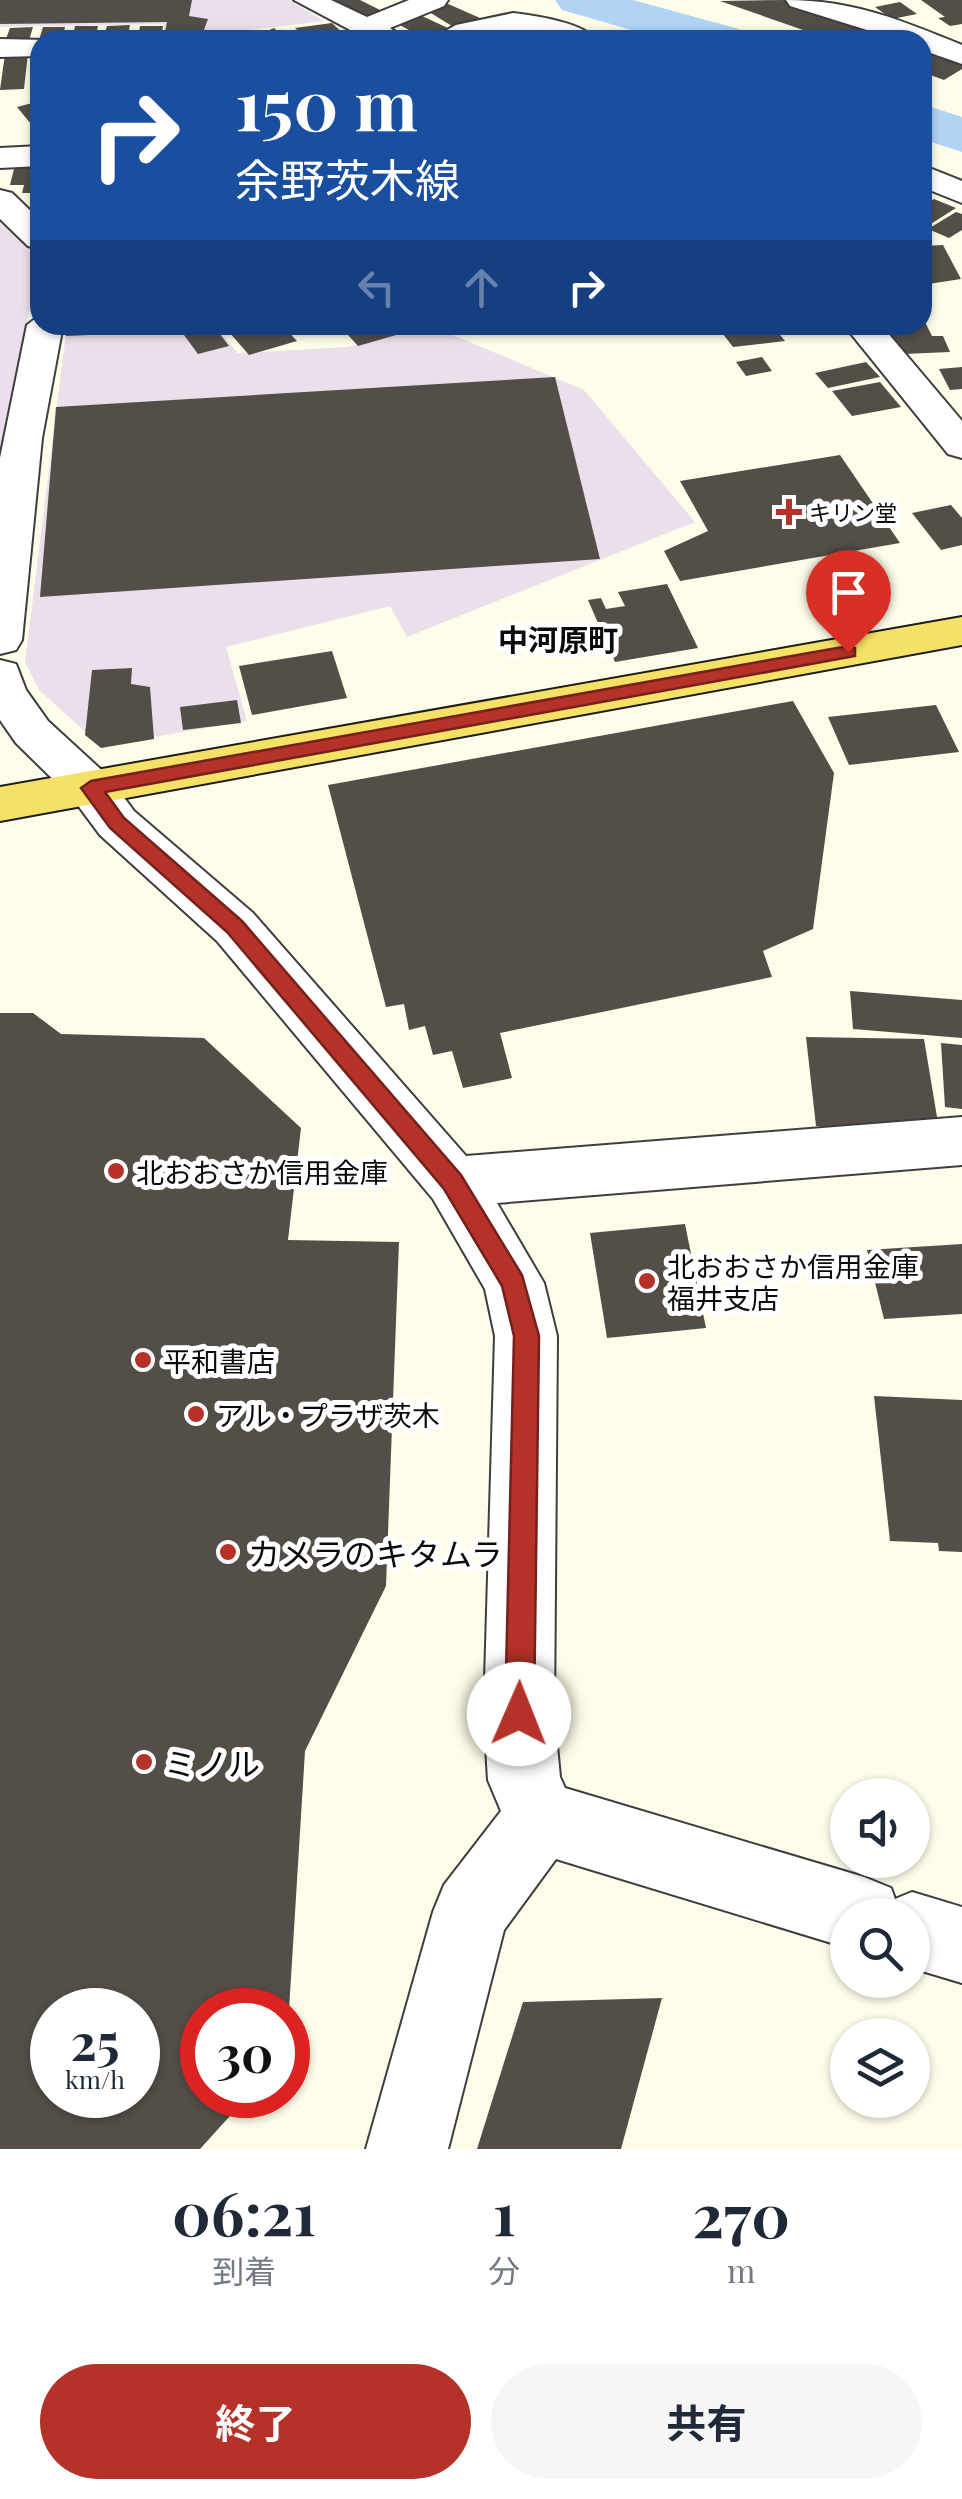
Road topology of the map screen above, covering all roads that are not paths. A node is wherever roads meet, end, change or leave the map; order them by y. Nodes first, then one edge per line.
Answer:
1 (308, 0) edge
2 (434, 0) edge
3 (800, 0) edge
4 (371, 30) edge
5 (385, 30) edge
6 (470, 30) edge
7 (551, 30) edge
8 (900, 30) edge
9 (932, 43) edge
10 (30, 47) edge
11 (0, 48) edge
12 (962, 55) edge
13 (30, 156) edge
14 (0, 158) edge
15 (932, 180) edge
16 (962, 193) edge
17 (0, 200) edge
18 (30, 228) edge
19 (43, 335) edge
20 (870, 335) edge
21 (962, 446) edge
22 (962, 631) edge
23 (0, 640) edge
24 (0, 675) edge
25 (91, 788) junction
26 (0, 804) edge
27 (962, 1141) edge
28 (453, 1182) junction
29 (541, 1818) junction
30 (830, 1905) edge
31 (930, 1935) edge
32 (962, 1945) edge
33 (407, 2149) edge

1 - 4 street
2 - 5 street
3 - 8 street
6 - 7 street
9 - 12 street
10 - 11 street
13 - 14 street
15 - 16 street
17 - 18 street
19 - 23 street
20 - 21 street
22 - 25 main road
24 - 25 street
25 - 26 main road
25 - 28 street
27 - 28 street
28 - 29 street
29 - 30 street
29 - 33 street
31 - 32 street

